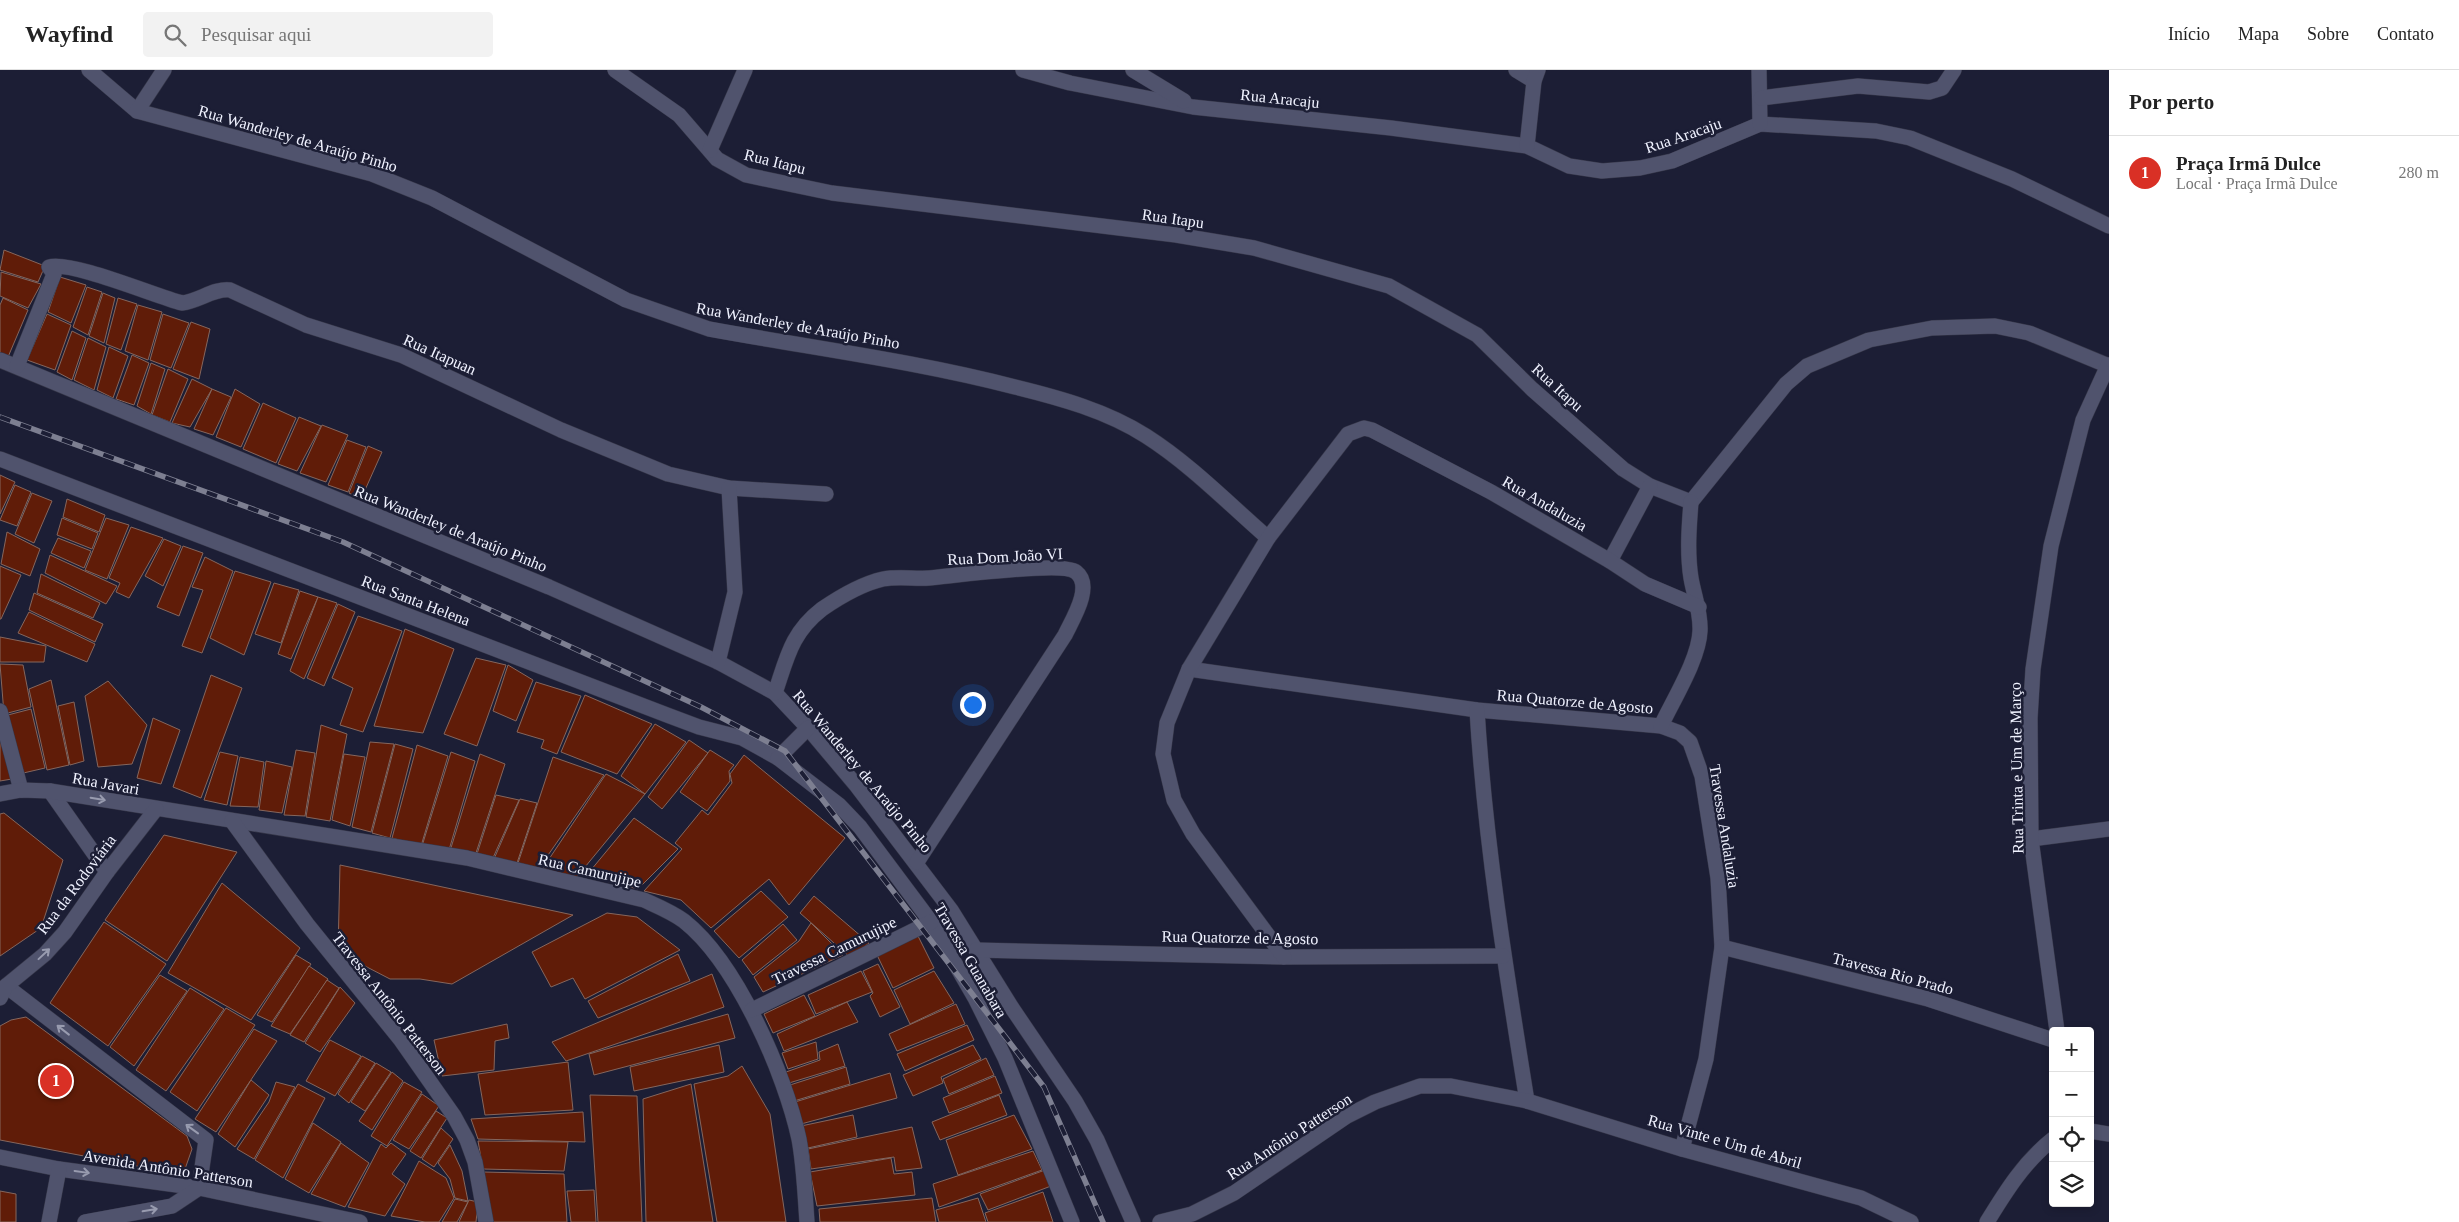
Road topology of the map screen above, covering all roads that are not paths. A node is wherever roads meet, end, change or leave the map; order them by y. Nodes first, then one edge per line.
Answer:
1 (89, 70) edge
2 (164, 70) edge
3 (615, 70) edge
4 (745, 70) edge
5 (1023, 70) edge
6 (1132, 70) edge
7 (1516, 70) edge
8 (1759, 70) edge
9 (1954, 70) edge
10 (1536, 76) edge
11 (1760, 98) junction
12 (1193, 106) junction
13 (137, 111) junction
14 (1760, 124) junction
15 (1526, 146) junction
16 (710, 150) junction
17 (2109, 226) edge
18 (0, 360) edge
19 (2108, 365) edge
20 (17, 366) junction
21 (0, 459) edge
22 (1650, 486) junction
23 (728, 488) junction
24 (826, 494) dead end
25 (1691, 502) junction
26 (1268, 538) junction
27 (1610, 561) junction
28 (1699, 607) junction
29 (718, 662) junction
30 (1189, 670) junction
31 (774, 693) junction
32 (1477, 710) junction
33 (0, 711) edge
34 (1661, 726) junction
35 (808, 728) junction
36 (778, 758) junction
37 (21, 790) junction
38 (50, 791) junction
39 (0, 794) edge
40 (156, 809) junction
41 (232, 822) junction
42 (2109, 829) edge
43 (2031, 839) junction
44 (917, 862) junction
45 (107, 872) junction
46 (931, 922) junction
47 (1722, 947) junction
48 (976, 950) junction
49 (1503, 956) junction
50 (1284, 957) junction
51 (3, 992) edge
52 (752, 1010) junction
53 (2056, 1027) edge
54 (2049, 1039) edge
55 (1527, 1101) junction
56 (2094, 1132) edge
57 (2109, 1134) edge
58 (2049, 1143) edge
59 (1682, 1149) junction
60 (0, 1157) edge
61 (58, 1169) junction
62 (199, 1188) junction
63 (49, 1222) edge
64 (85, 1222) edge
65 (360, 1222) edge
66 (486, 1222) edge
67 (807, 1222) edge
68 (1072, 1222) edge
69 (1133, 1222) edge
70 (1160, 1222) edge
71 (1911, 1222) edge
72 (1987, 1222) edge

1 - 13 street, Rua Wanderley de Araújo Pinho
2 - 13 street
3 - 16 street, Rua Itapu
4 - 16 street
5 - 12 street, Rua Aracaju
6 - 12 street
7 - 10 street
8 - 11 street
9 - 11 street
10 - 15 street
11 - 14 street
12 - 15 street, Rua Aracaju
13 - 26 street, Rua Wanderley de Araújo Pinho
14 - 15 street, Rua Aracaju
14 - 17 street, Rua Aracaju
16 - 22 street, Rua Itapu
18 - 20 street, Rua Wanderley de Araújo Pinho
19 - 25 street
19 - 43 street, Rua Trinta e Um de Março
20 - 23 street, Rua Itapuan
20 - 29 street, Rua Wanderley de Araújo Pinho
21 - 36 street, Rua Santa Helena
22 - 25 street, Rua Itapu
22 - 27 street
23 - 24 street, Rua Itapuan
23 - 29 street
25 - 28 street
26 - 27 street, Rua Andaluzia
26 - 30 street
27 - 28 street, Rua Andaluzia
28 - 34 street
29 - 31 street, Rua Wanderley de Araújo Pinho
30 - 32 street, Rua Quatorze de Agosto
30 - 50 street
31 - 35 street, Rua Wanderley de Araújo Pinho
31 - 44 street, Rua Dom João VI
32 - 34 street, Rua Quatorze de Agosto
32 - 49 street
33 - 37 street
34 - 47 street, Travessa Andaluzia
35 - 36 street
35 - 44 street, Rua Wanderley de Araújo Pinho
36 - 46 street, Travessa Guanabara
37 - 38 street, Rua Javari
37 - 39 street, Rua Javari
38 -> 40 street, Rua Javari
38 - 45 street, Rua Javari
40 - 41 street, Rua Camurujipe
40 - 45 street, Rua da Rodoviária
41 - 52 street, Rua Camurujipe
41 - 66 street, Travessa Antônio Patterson
42 - 43 street
43 - 53 street, Rua Trinta e Um de Março
44 - 48 street, Rua Wanderley de Araújo Pinho
51 -> 45 street, Rua da Rodoviária
46 - 52 street, Travessa Camurujipe
46 - 68 street, Travessa Guanabara
47 - 54 street, Travessa Rio Prado
47 - 59 street, Travessa Andaluzia
48 - 50 street, Rua Quatorze de Agosto
48 - 69 street, Rua Wanderley de Araújo Pinho
49 - 50 street, Rua Quatorze de Agosto
49 - 55 street
62 -> 51 street
52 - 67 street, Rua Camurujipe
55 - 59 street, Rua Vinte e Um de Abril
55 - 70 street, Rua Antônio Patterson
56 - 57 street
58 - 72 street
59 - 71 street, Rua Vinte e Um de Abril
60 - 61 street, Avenida Antônio Patterson
61 -> 62 street, Avenida Antônio Patterson
61 - 63 street
64 -> 62 street
62 - 65 street, Avenida Antônio Patterson

